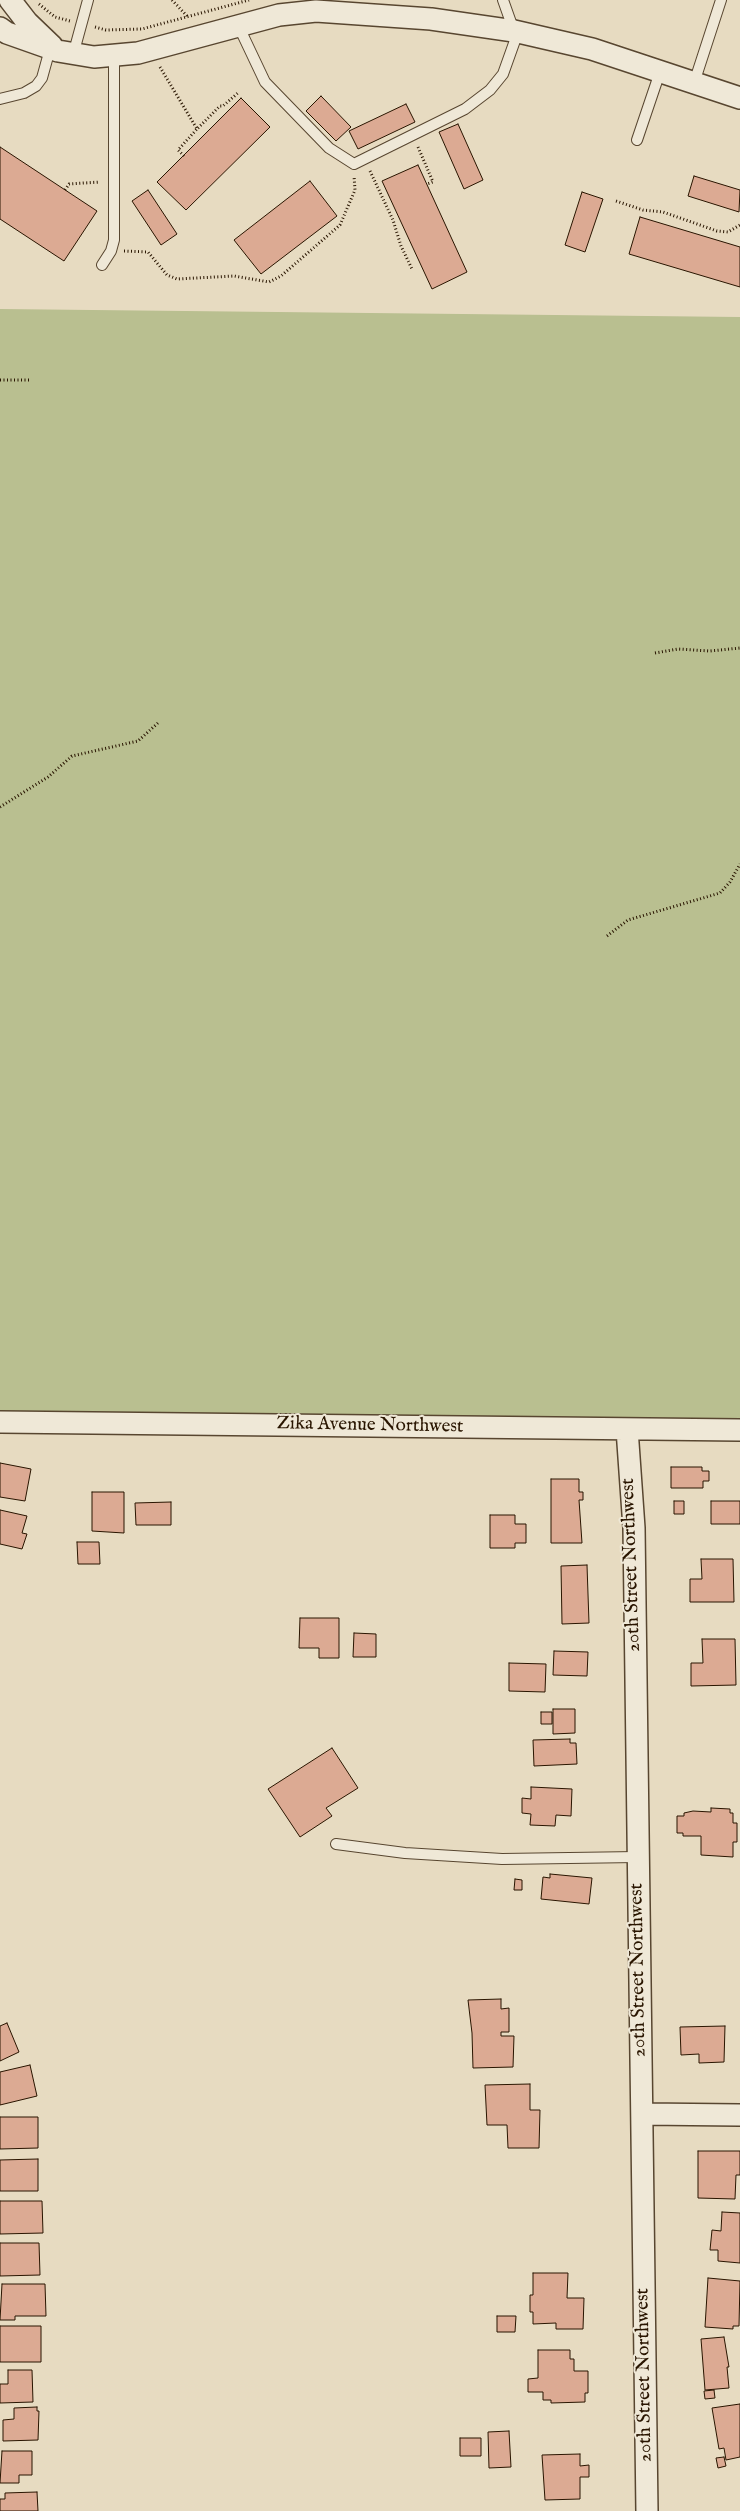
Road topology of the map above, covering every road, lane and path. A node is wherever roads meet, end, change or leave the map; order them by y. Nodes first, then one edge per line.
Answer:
1 (10, 0) edge
2 (88, 0) edge
3 (172, 0) edge
4 (248, 0) edge
5 (503, 0) edge
6 (721, 0) edge
7 (34, 2) dead end
8 (187, 16) junction
9 (81, 24) junction
10 (238, 25) junction
11 (0, 28) edge
12 (516, 32) junction
13 (149, 50) junction
14 (60, 52) junction
15 (114, 56) junction
16 (660, 72) junction
17 (694, 83) junction
18 (239, 92) dead end
19 (740, 98) edge
20 (0, 99) edge
21 (197, 129) junction
22 (412, 135) junction
23 (637, 140) dead end
24 (184, 156) dead end
25 (365, 159) junction
26 (354, 164) junction
27 (113, 181) junction
28 (427, 184) dead end
29 (65, 190) dead end
30 (616, 201) dead end
31 (740, 225) edge
32 (111, 251) junction
33 (102, 265) dead end
34 (412, 269) dead end
35 (0, 380) edge
36 (30, 380) dead end
37 (740, 648) edge
38 (654, 653) dead end
39 (158, 722) dead end
40 (0, 807) edge
41 (740, 864) edge
42 (607, 936) dead end
43 (0, 1422) edge
44 (627, 1429) junction
45 (740, 1430) edge
46 (336, 1844) dead end
47 (637, 1857) junction
48 (643, 2114) junction
49 (740, 2115) edge
50 (647, 2511) edge

1 - 14 street
2 - 9 lane
3 - 8 path
4 - 8 path
5 - 12 lane
6 - 17 lane
7 - 9 path
8 - 9 path
9 - 14 lane
10 - 12 street
10 - 13 street
10 - 26 lane
11 - 14 street
12 - 16 street
12 - 22 lane
13 - 15 street
13 - 21 path
14 - 15 street
14 - 20 lane
15 - 27 lane
16 - 17 street
16 - 23 lane
17 - 19 street
18 - 21 path
21 - 24 path
22 - 25 lane
22 - 28 path
25 - 26 lane
25 - 34 path
26 - 32 path
27 - 29 path
27 - 32 lane
30 - 31 path
32 - 33 lane
35 - 36 path
37 - 38 path
39 - 40 path
41 - 42 path
43 - 44 street, Zika Avenue Northwest
44 - 45 street, Zika Avenue Northwest
44 - 47 street, 20th Street Northwest
46 - 47 lane
47 - 48 street, 20th Street Northwest
48 - 49 street
48 - 50 street, 20th Street Northwest

